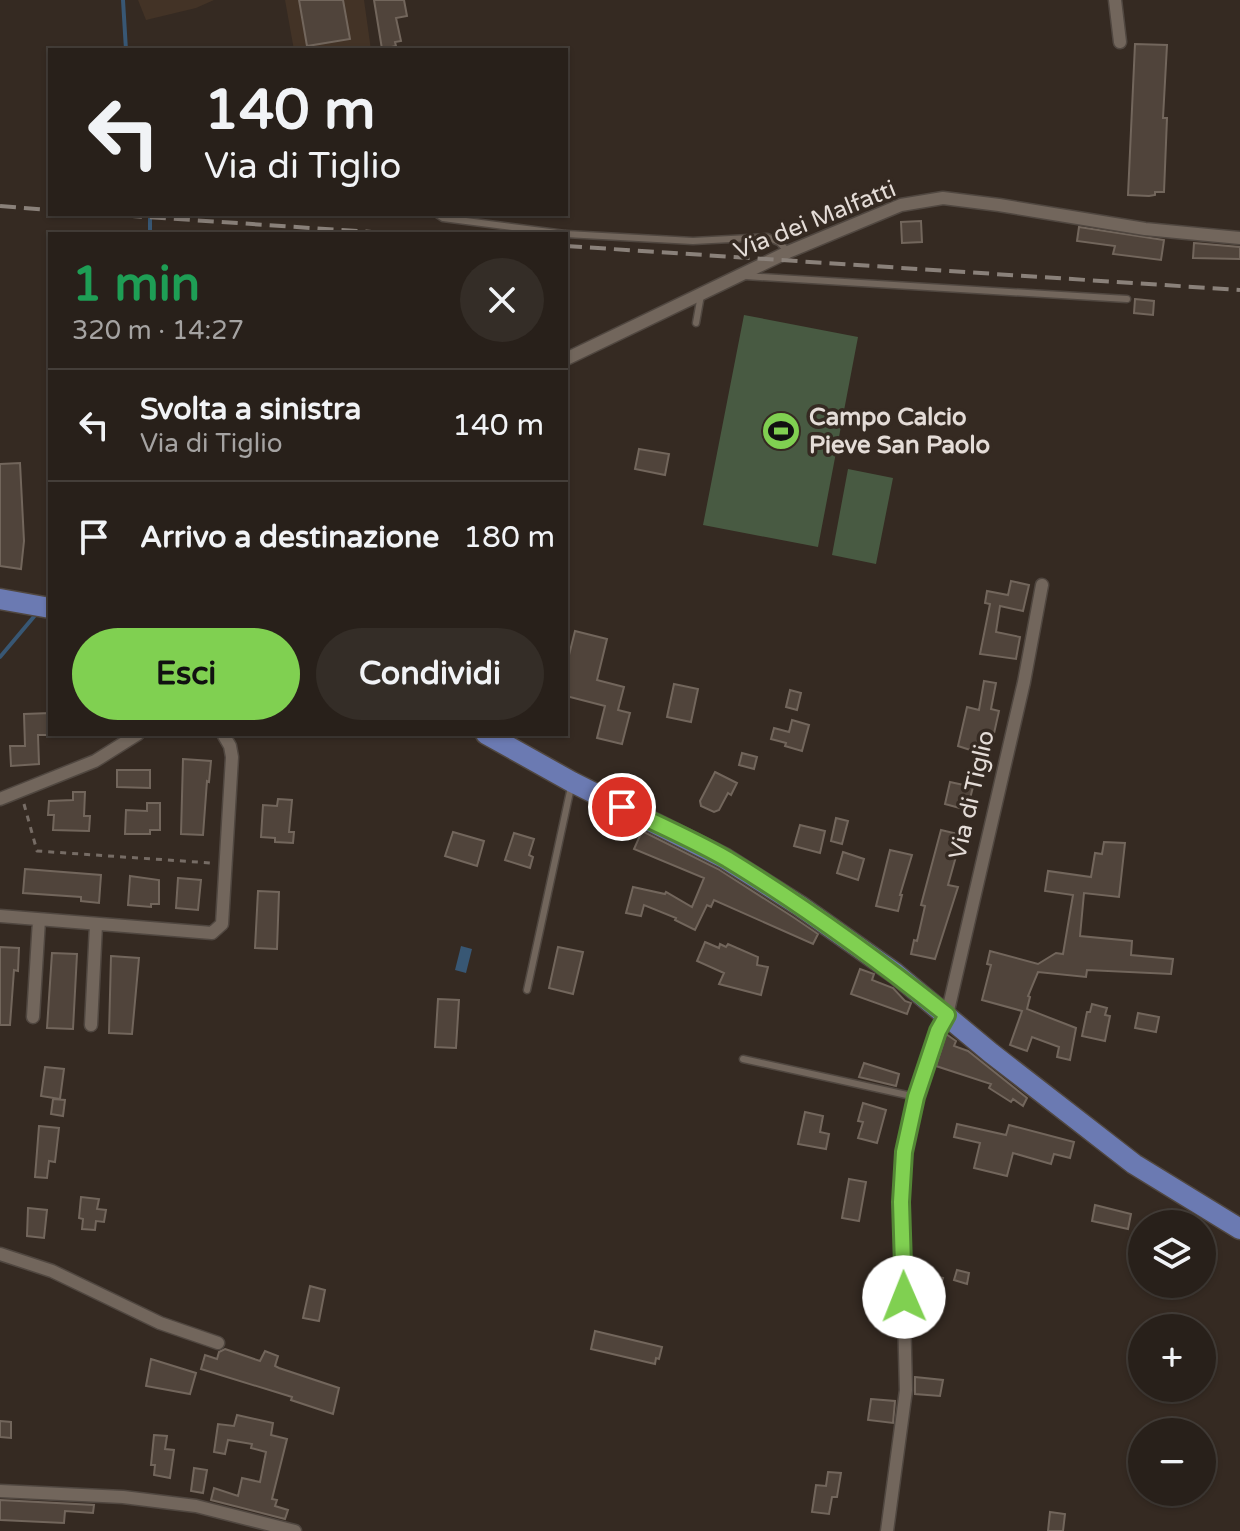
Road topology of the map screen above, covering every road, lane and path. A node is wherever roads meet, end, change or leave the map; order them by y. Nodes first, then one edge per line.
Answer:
1 (1115, 0) edge
2 (1120, 42) dead end
3 (440, 216) edge
4 (551, 232) edge
5 (568, 234) edge
6 (1240, 238) edge
7 (788, 252) junction
8 (737, 275) junction
9 (702, 291) junction
10 (1127, 299) dead end
11 (696, 323) dead end
12 (568, 358) edge
13 (1042, 585) dead end
14 (9, 601) edge
15 (48, 608) edge
16 (135, 736) edge
17 (224, 736) edge
18 (490, 736) edge
19 (572, 782) junction
20 (21, 792) junction
21 (0, 799) edge
22 (225, 864) junction
23 (0, 916) edge
24 (39, 920) junction
25 (96, 925) junction
26 (527, 990) dead end
27 (947, 1015) junction
28 (33, 1017) dead end
29 (91, 1025) dead end
30 (743, 1059) dead end
31 (916, 1097) junction
32 (1240, 1229) edge
33 (0, 1254) edge
34 (218, 1343) dead end
35 (0, 1491) edge
36 (295, 1531) edge
37 (887, 1531) edge

1 - 2 street
3 - 4 lane
5 - 7 lane
6 - 7 street, Via dei Malfatti
7 - 8 street, Via dei Malfatti
8 - 9 street, Via dei Malfatti
8 - 10 lane
9 - 11 lane
9 - 12 street, Via dei Malfatti
13 - 27 street, Via di Tiglio
14 - 15 main road
16 - 20 street
17 - 22 street
18 - 19 main road
19 - 26 lane
19 - 27 main road
20 - 21 street
20 - 22 path
22 - 25 street
23 - 24 street
24 - 25 street
24 - 28 street
25 - 29 street
27 - 31 street, Via di Tiglio
27 - 32 main road
30 - 31 lane
31 - 37 street, Via di Tiglio
33 - 34 street
35 - 36 street

